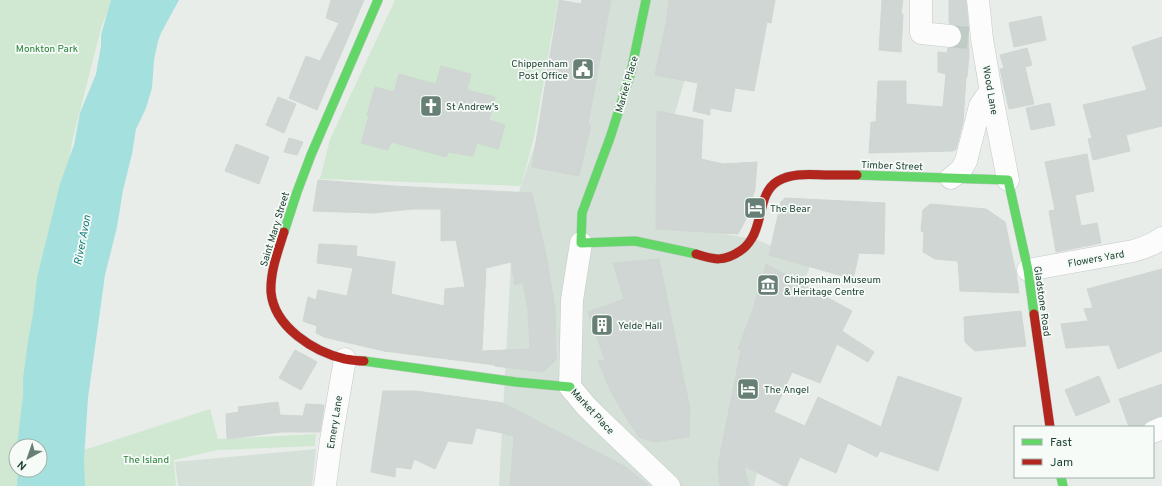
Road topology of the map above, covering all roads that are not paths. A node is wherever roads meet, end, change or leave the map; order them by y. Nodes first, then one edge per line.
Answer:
1 (378, 0) edge
2 (646, 0) edge
3 (921, 0) edge
4 (978, 0) edge
5 (967, 38) junction
6 (991, 92) junction
7 (951, 178) junction
8 (1008, 180) junction
9 (1162, 238) edge
10 (581, 243) junction
11 (1028, 270) junction
12 (345, 359) junction
13 (570, 387) junction
14 (1050, 426) edge
15 (325, 486) edge
16 (669, 486) edge

1 - 12 street, Saint Mary Street
2 - 10 street, Market Place
3 - 5 street
4 - 5 street, Wood Lane
5 - 6 street, Wood Lane
6 - 7 street
6 - 8 street, Wood Lane
7 - 8 street, Timber Street
7 - 10 street, Timber Street
8 - 11 street, Gladstone Road
9 - 11 street, Flowers Yard
10 - 13 street, Market Place
11 - 14 street, Gladstone Road
12 - 13 street, Saint Mary Street
12 - 15 street, Emery Lane
13 - 16 street, Market Place

